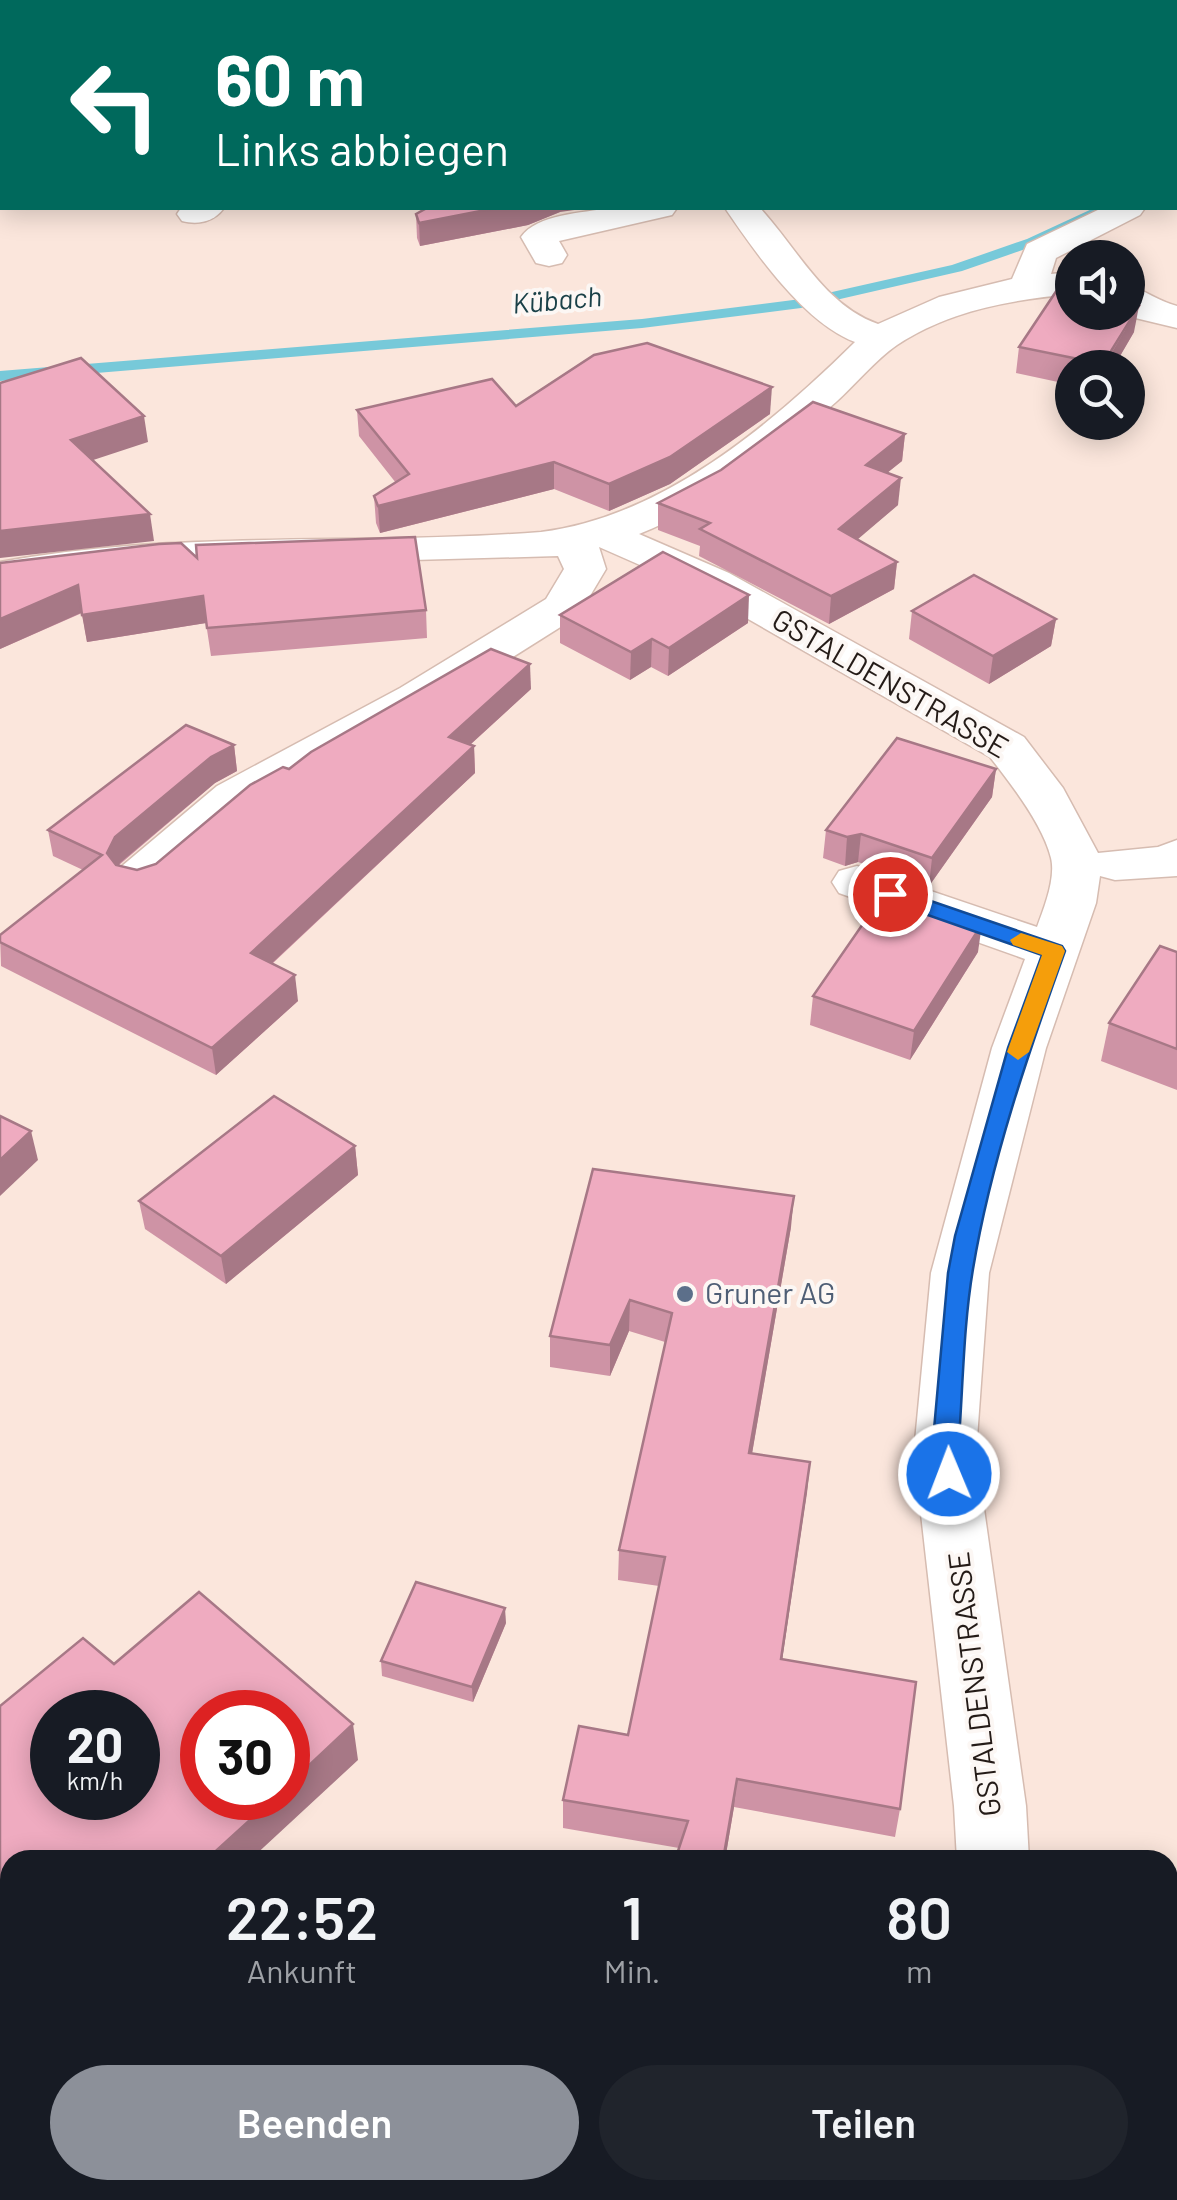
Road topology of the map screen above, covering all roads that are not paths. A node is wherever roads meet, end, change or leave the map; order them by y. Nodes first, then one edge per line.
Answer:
1 (650, 210) edge
2 (1124, 210) edge
3 (759, 211) edge
4 (549, 255) dead end
5 (1055, 285) edge
6 (1028, 287) junction
7 (1145, 309) edge
8 (1177, 317) edge
9 (882, 338) junction
10 (587, 536) junction
11 (0, 575) edge
12 (1115, 864) dead end
13 (1175, 865) edge
14 (140, 877) edge
15 (857, 882) dead end
16 (1054, 951) junction
17 (992, 1850) edge

1 - 4 street
2 - 6 street
3 - 9 street
5 - 6 street
6 - 9 street
7 - 8 street
9 - 10 street
10 - 11 street
10 - 14 street
10 - 16 street, GSTALDENSTRASSE
12 - 13 street
15 - 16 street
16 - 17 street, GSTALDENSTRASSE

